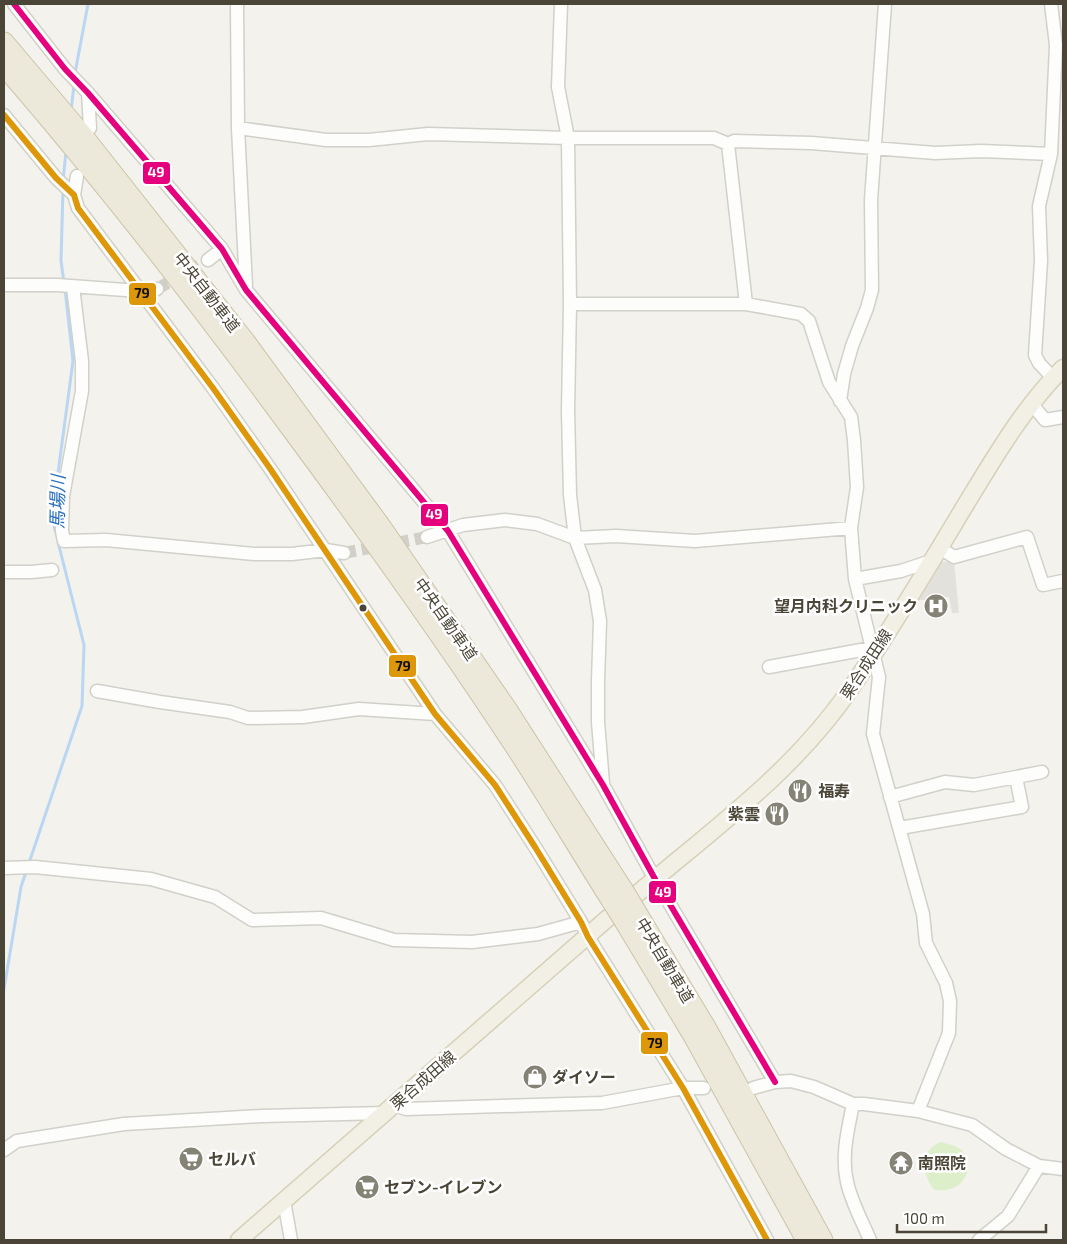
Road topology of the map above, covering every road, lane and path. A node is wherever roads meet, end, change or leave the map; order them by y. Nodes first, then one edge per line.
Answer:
1 (14, 4) edge
2 (237, 4) edge
3 (561, 4) edge
4 (885, 4) edge
5 (1052, 4) edge
6 (4, 42) edge
7 (4, 66) edge
8 (84, 89) junction
9 (4, 115) edge
10 (238, 128) junction
11 (85, 130) junction
12 (568, 138) junction
13 (728, 144) junction
14 (874, 148) junction
15 (1051, 154) junction
16 (78, 176) dead end
17 (67, 188) junction
18 (222, 249) junction
19 (208, 260) tunnel mouth
20 (4, 285) edge
21 (68, 286) junction
22 (157, 289) tunnel mouth
23 (246, 290) junction
24 (139, 291) junction
25 (570, 304) junction
26 (746, 304) junction
27 (1058, 373) edge
28 (840, 401) junction
29 (1031, 403) junction
30 (1063, 417) edge
31 (851, 528) junction
32 (448, 531) junction
33 (428, 537) tunnel mouth
34 (575, 538) junction
35 (326, 550) junction
36 (344, 553) tunnel mouth
37 (936, 554) junction
38 (52, 570) dead end
39 (4, 572) edge
40 (855, 579) junction
41 (1063, 581) edge
42 (873, 652) junction
43 (769, 667) dead end
44 (97, 691) dead end
45 (435, 714) junction
46 (1042, 772) dead end
47 (1016, 778) junction
48 (603, 786) junction
49 (890, 796) junction
50 (900, 828) junction
51 (4, 868) edge
52 (655, 879) junction
53 (623, 906) junction
54 (581, 922) junction
55 (588, 937) junction
56 (775, 1082) junction
57 (683, 1088) junction
58 (704, 1088) dead end
59 (753, 1088) dead end
60 (853, 1104) junction
61 (390, 1109) junction
62 (918, 1111) junction
63 (4, 1150) edge
64 (1039, 1166) junction
65 (1063, 1168) edge
66 (284, 1201) junction
67 (239, 1240) edge
68 (291, 1240) edge
69 (767, 1240) edge
70 (806, 1240) edge
71 (823, 1240) edge
72 (870, 1240) edge
73 (978, 1240) edge

1 - 8 street
2 - 10 street
3 - 12 street
4 - 14 street
5 - 15 street
6 - 11 highway, 中央自動車道
7 - 53 highway, 中央自動車道
8 - 11 street
8 - 18 street
9 - 17 street
10 - 12 street
10 - 23 street
11 - 53 highway, 中央自動車道
12 - 13 street
12 - 25 street
13 - 14 street
13 - 26 street
14 - 15 street
14 - 28 street
15 - 27 street
16 - 17 street
17 - 24 street
18 - 19 street
18 - 23 street
20 - 21 street
21 - 24 street
21 - 35 street
22 - 24 street
23 - 32 street
24 - 35 street
25 - 26 street
25 - 34 street
26 - 28 street
27 - 29 main road, 栗合成田線
28 - 31 street
29 - 30 street
29 - 37 main road, 栗合成田線
31 - 34 street
31 - 40 street
32 - 33 street
32 - 34 street
32 - 48 street
34 - 48 street
35 - 36 street
35 - 45 street
37 - 40 street
37 - 41 street
37 - 42 main road, 栗合成田線
38 - 39 street
40 - 42 street
42 - 43 street
42 - 49 street
42 - 52 main road, 栗合成田線
44 - 45 street
45 - 54 street
46 - 47 street
47 - 49 street
47 - 50 street
48 - 52 street
49 - 50 street
50 - 62 street
51 - 54 street
52 - 53 main road, 栗合成田線
52 - 56 street
53 - 55 main road, 栗合成田線
53 - 70 highway, 中央自動車道
53 - 71 highway, 中央自動車道
54 - 55 street
55 - 57 street
55 - 61 main road, 栗合成田線
56 - 59 street
56 - 60 street
57 - 58 street
57 - 61 street
57 - 69 street
60 - 62 street
60 - 72 street
61 - 63 street
61 - 66 main road, 栗合成田線
62 - 64 street
64 - 65 street
64 - 73 street
66 - 67 main road, 栗合成田線
66 - 68 street

